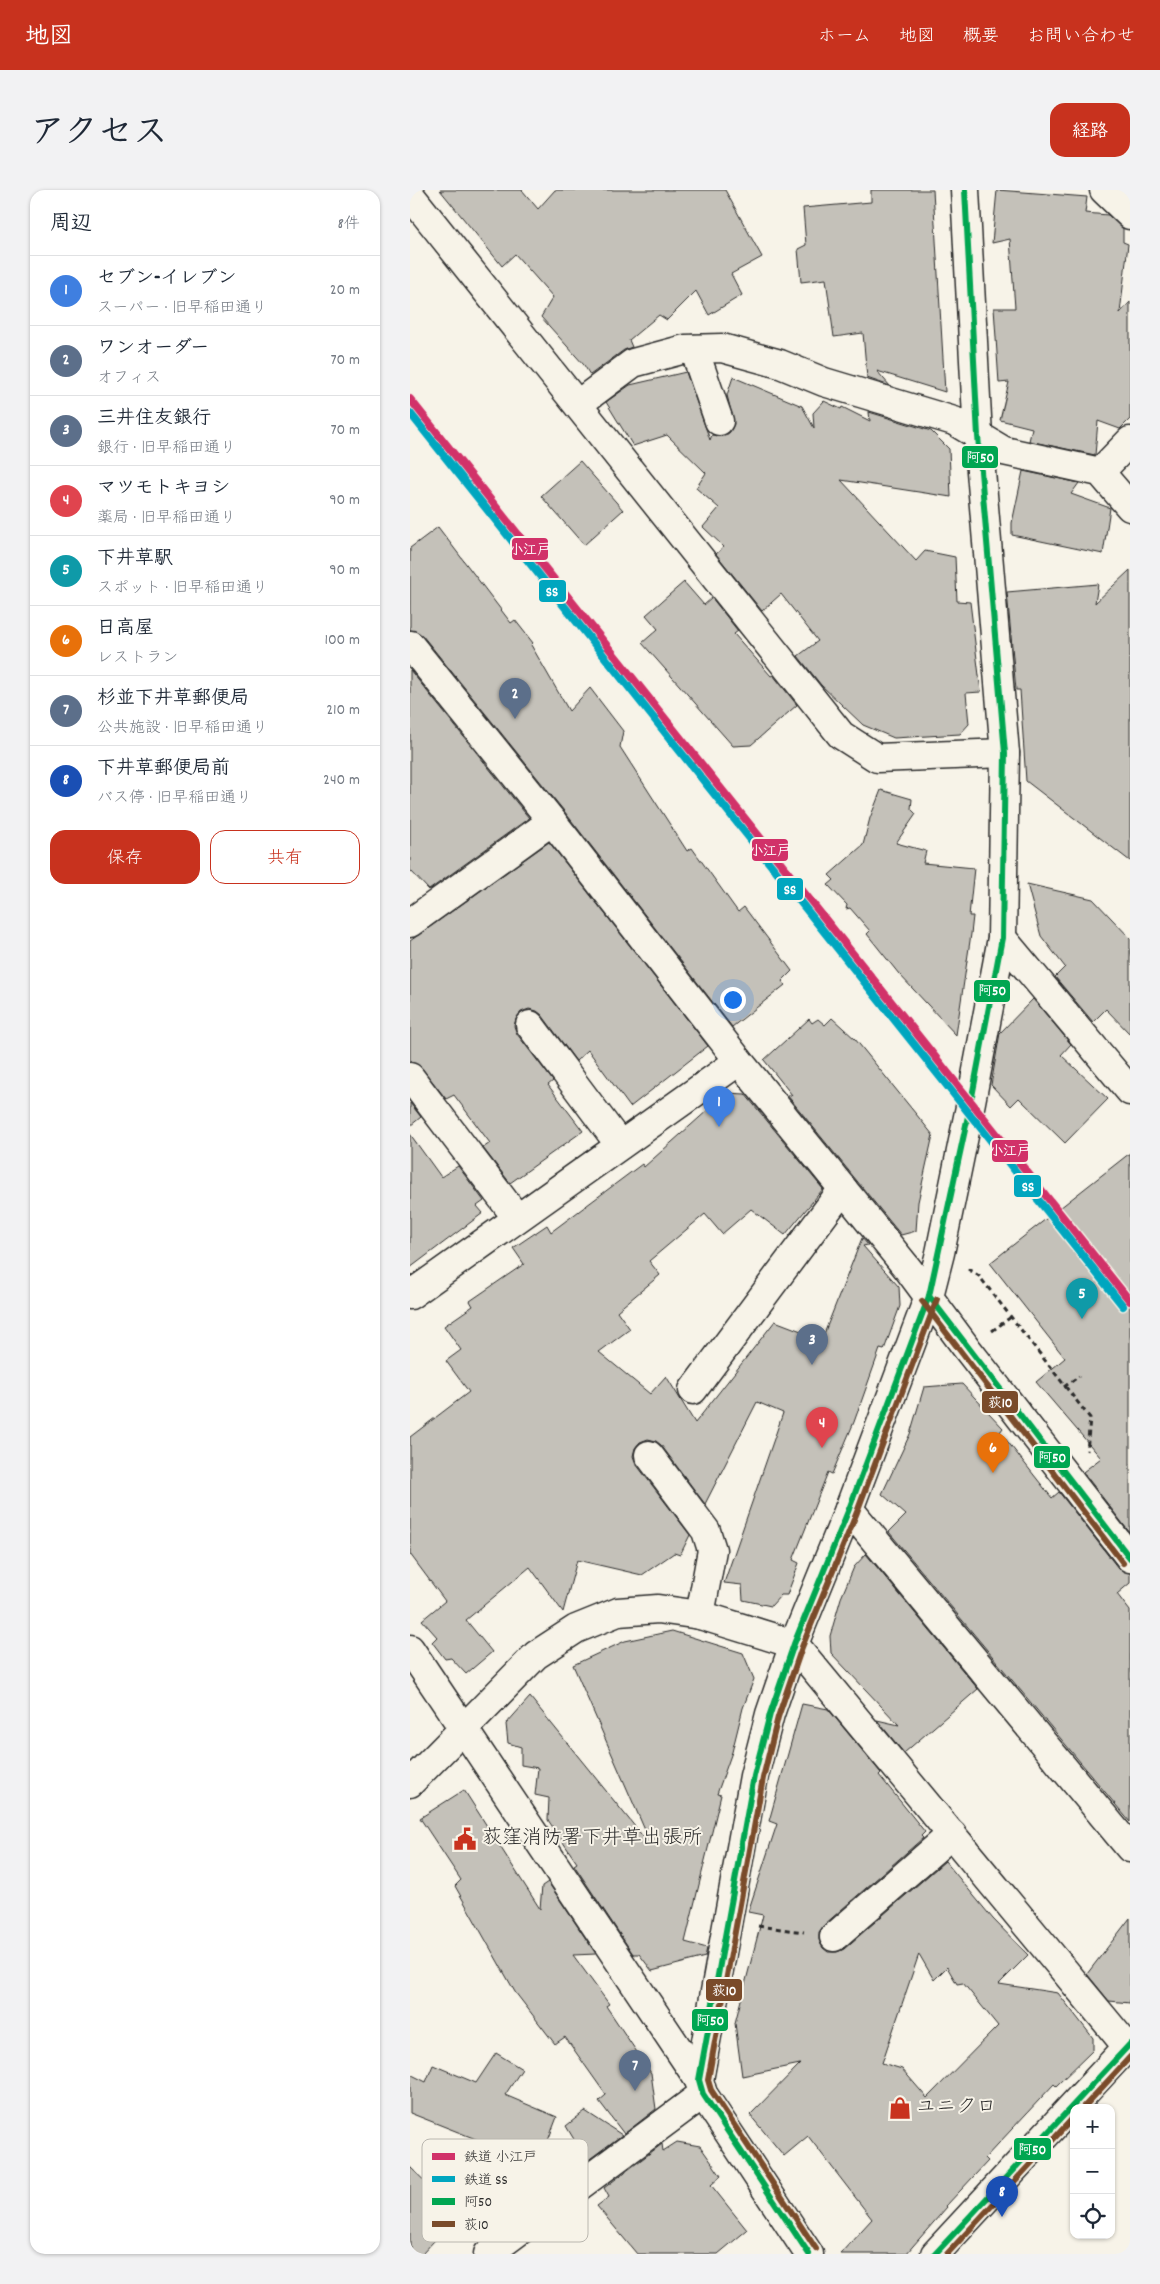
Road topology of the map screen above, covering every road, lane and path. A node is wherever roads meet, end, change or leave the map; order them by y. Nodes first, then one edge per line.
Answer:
1 (965, 190) edge
2 (1104, 190) edge
3 (410, 195) edge
4 (1130, 215) edge
5 (694, 349) junction
6 (578, 404) junction
7 (719, 421) dead end
8 (978, 436) junction
9 (1130, 441) edge
10 (1100, 472) junction
11 (1130, 507) edge
12 (410, 645) edge
13 (1005, 753) junction
14 (552, 821) junction
15 (415, 910) edge
16 (1002, 938) junction
17 (530, 1025) dead end
18 (739, 1060) junction
19 (410, 1077) edge
20 (1130, 1091) edge
21 (620, 1145) junction
22 (843, 1189) junction
23 (517, 1218) junction
24 (963, 1267) dead end
25 (410, 1295) edge
26 (929, 1296) junction
27 (1079, 1376) dead end
28 (1064, 1387) junction
29 (693, 1390) dead end
30 (648, 1455) dead end
31 (1086, 1459) dead end
32 (849, 1509) junction
33 (1130, 1558) edge
34 (700, 1616) junction
35 (794, 1644) junction
36 (410, 1649) edge
37 (463, 1729) junction
38 (410, 1783) edge
39 (952, 1834) junction
40 (1130, 1848) edge
41 (727, 1921) junction
42 (834, 1937) joint
43 (1129, 2047) edge
44 (701, 2087) junction
45 (588, 2176) edge
46 (503, 2242) edge
47 (488, 2254) edge
48 (809, 2254) edge
49 (935, 2254) edge

1 - 8 street
2 - 4 street
3 - 6 street
5 - 6 street
5 - 7 street
5 - 8 street
6 - 13 street
8 - 10 street
8 - 13 street
9 - 10 street
10 - 11 street
12 - 14 street
13 - 16 street
14 - 15 street
14 - 18 street
16 - 20 street
16 - 26 street
17 - 21 street
18 - 21 street
18 - 22 street
19 - 23 street
21 - 23 street
22 - 26 street
22 - 29 street
23 - 25 street
24 - 28 path
26 - 32 street
26 - 33 street
27 - 28 path
28 - 31 path
30 - 34 street
32 - 35 street
32 - 40 street
34 - 35 street
34 - 37 street
35 - 39 street
35 - 41 street
36 - 37 street
37 - 38 street
37 - 44 street
39 - 42 street
39 - 43 street
41 - 42 path
41 - 44 street
43 - 49 street
44 - 45 street
44 - 48 street
46 - 47 street

